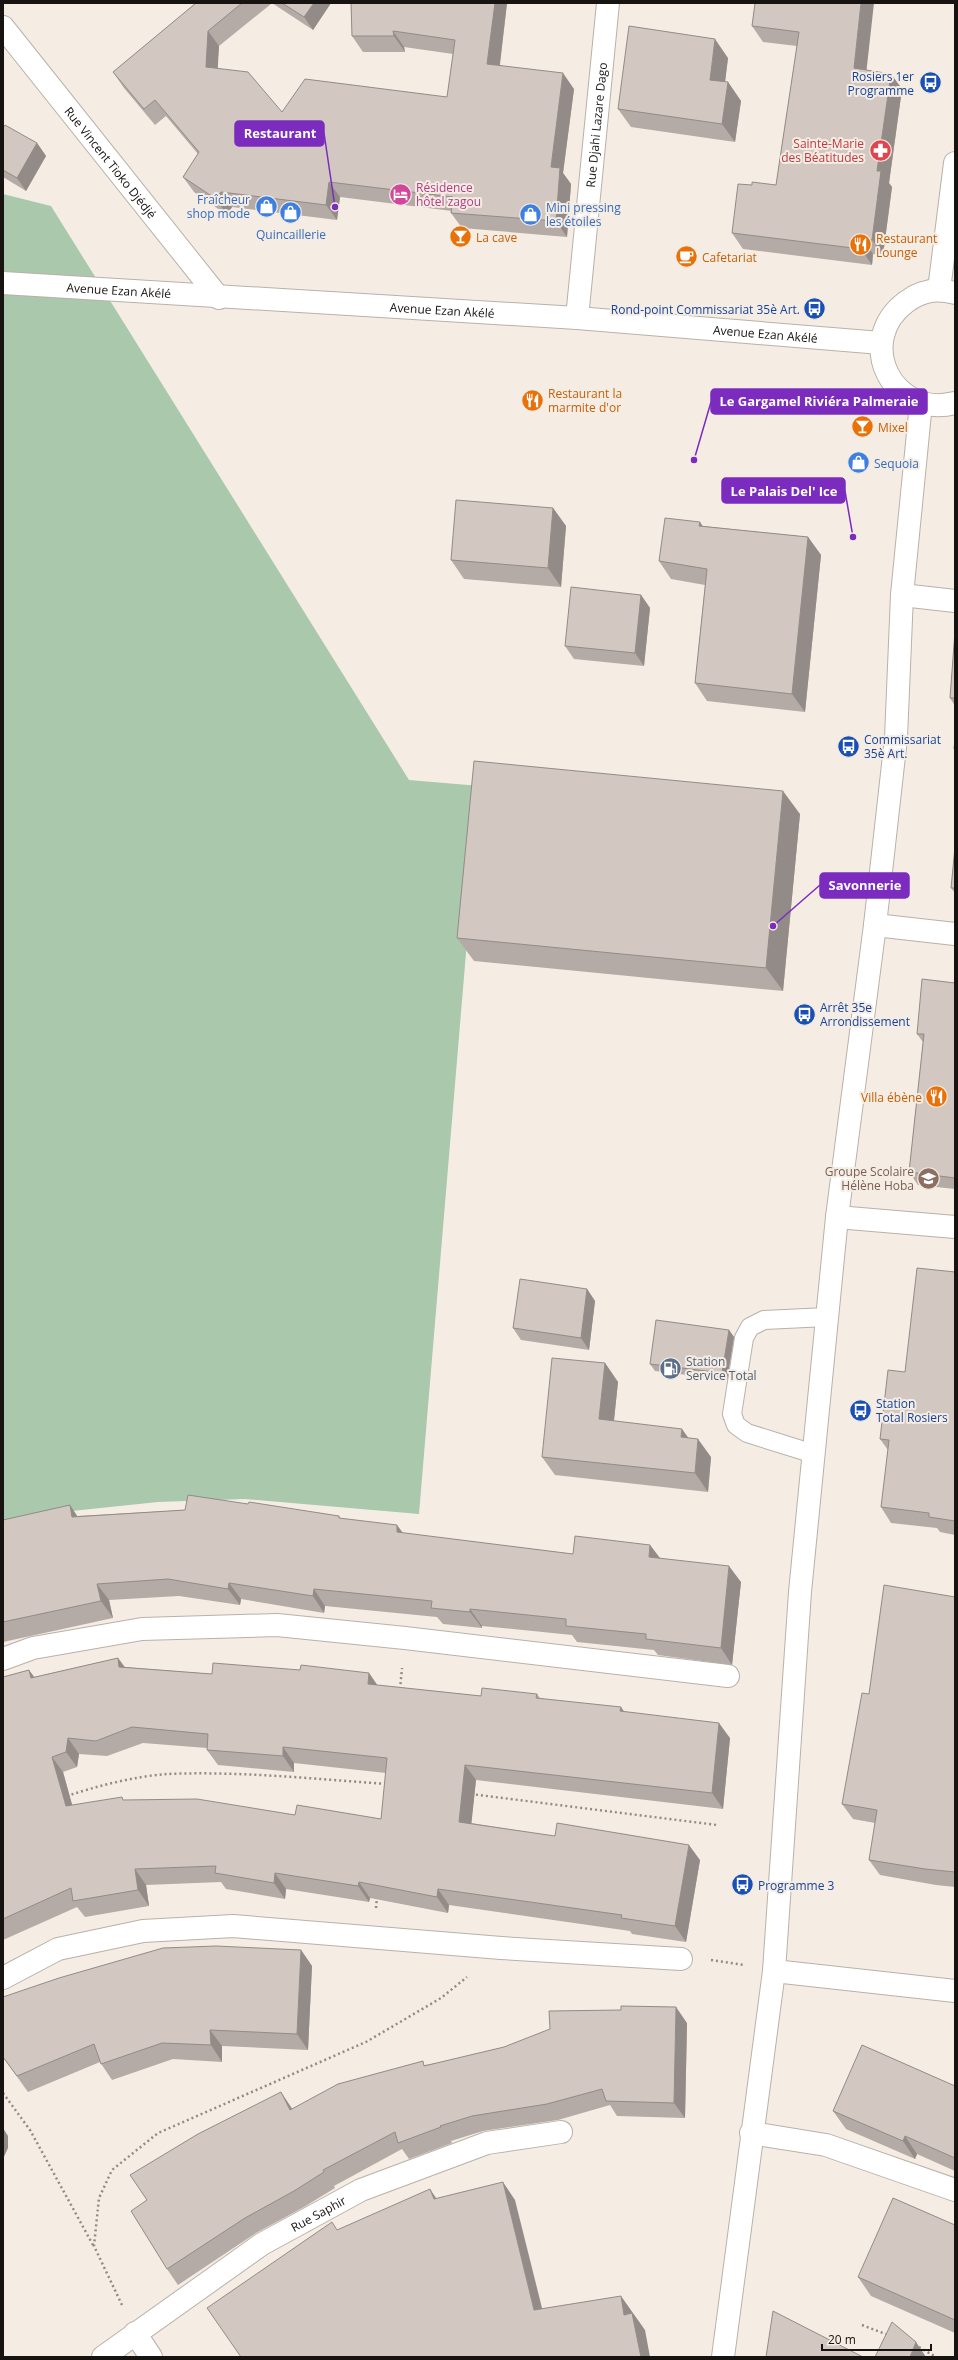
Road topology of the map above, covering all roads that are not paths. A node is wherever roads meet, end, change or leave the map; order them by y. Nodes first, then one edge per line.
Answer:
1 (608, 3) edge
2 (3, 27) edge
3 (955, 163) edge
4 (3, 283) edge
5 (947, 291) edge
6 (219, 298) junction
7 (577, 318) junction
8 (881, 344) junction
9 (921, 403) junction
10 (955, 403) edge
11 (902, 595) junction
12 (955, 601) edge
13 (875, 925) junction
14 (955, 934) edge
15 (837, 1217) junction
16 (955, 1227) edge
17 (827, 1317) junction
18 (814, 1454) junction
19 (3, 1659) edge
20 (728, 1676) dead end
21 (681, 1959) road end
22 (774, 1971) junction
23 (3, 1978) edge
24 (955, 1991) edge
25 (561, 2132) dead end
26 (751, 2133) junction
27 (955, 2190) edge
28 (135, 2333) junction
29 (103, 2357) edge
30 (151, 2357) edge
31 (723, 2357) edge

1 - 7 street, Rue Djahi Lazare Dago
2 - 6 street, Rue Vincent Tioko Djédjé
3 - 5 street
4 - 6 street, Avenue Ezan Akélé
5 - 8 street
6 - 7 street, Avenue Ezan Akélé
7 - 8 street, Avenue Ezan Akélé
8 - 9 street
9 - 10 street
9 - 11 street
11 - 12 street
11 - 13 street
13 - 14 street
13 - 15 street
15 - 16 street
15 - 17 street
17 - 18 street
17 - 18 lane
18 - 22 street
19 - 20 street
21 - 23 street
22 - 24 street
22 - 26 street
25 - 28 street, Rue Saphir
26 - 27 street
26 - 31 street
28 - 29 street, Rue Saphir
28 - 30 street

